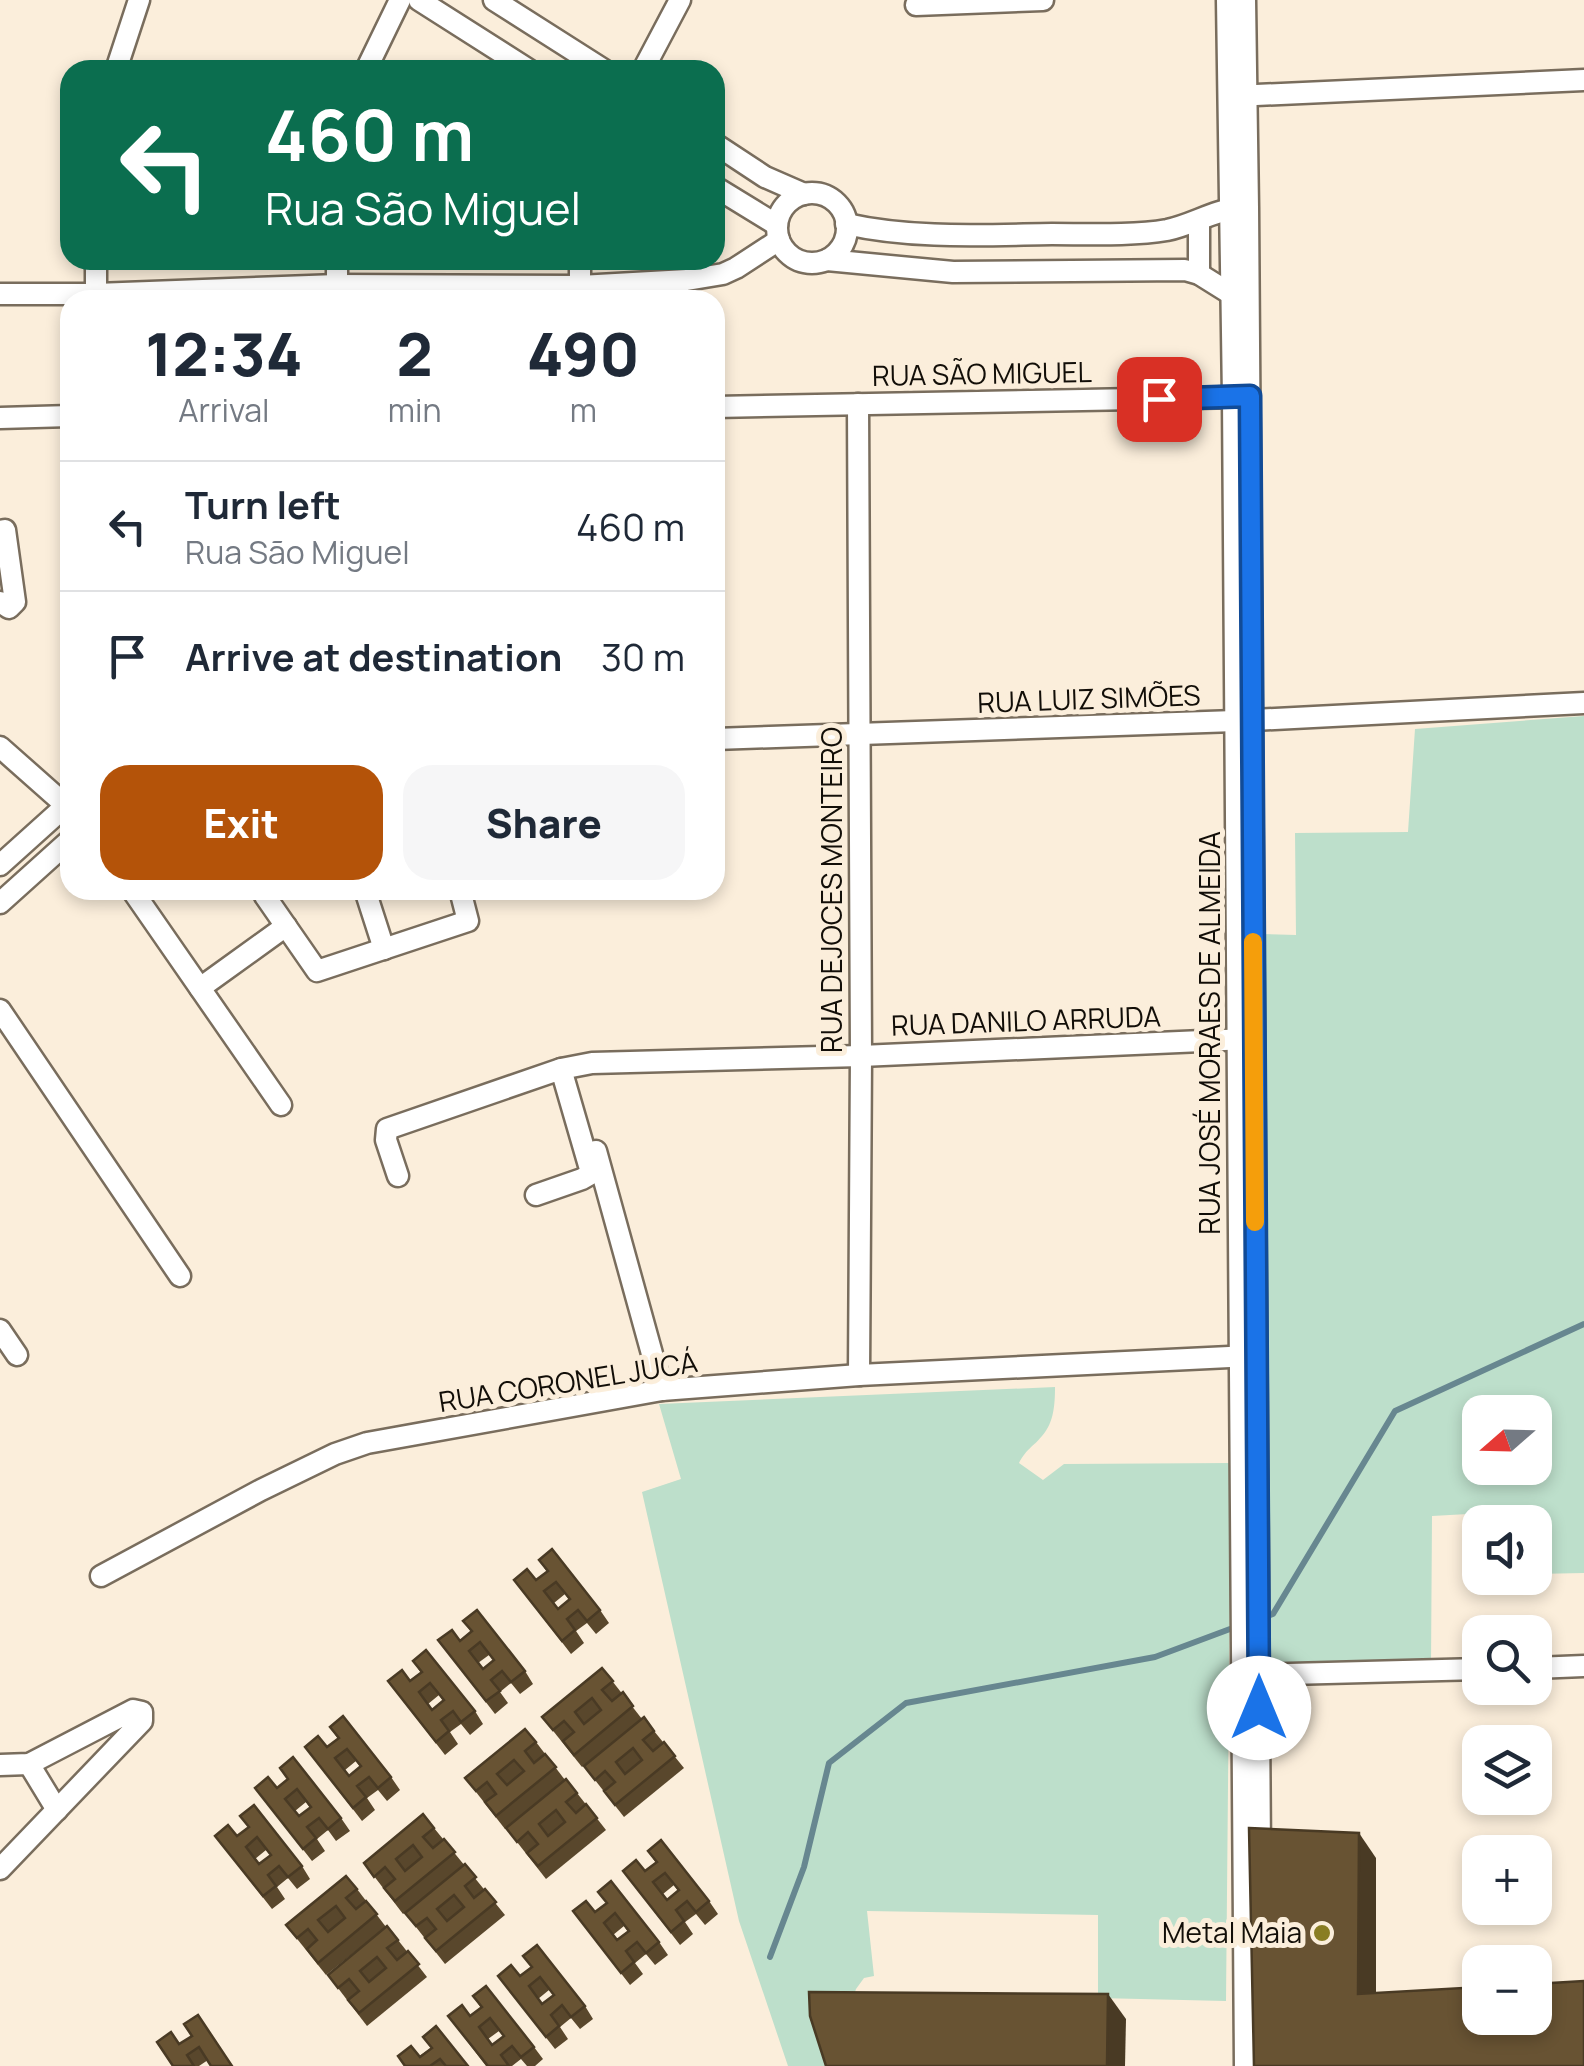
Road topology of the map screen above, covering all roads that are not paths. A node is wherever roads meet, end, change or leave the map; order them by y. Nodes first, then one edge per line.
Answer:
1 (140, 0) edge
2 (400, 0) edge
3 (420, 0) edge
4 (494, 0) edge
5 (680, 0) edge
6 (1043, 0) edge
7 (1227, 0) edge
8 (1245, 0) edge
9 (916, 5) dead end
10 (119, 60) edge
11 (371, 60) edge
12 (513, 60) edge
13 (588, 60) edge
14 (649, 60) edge
15 (1584, 80) edge
16 (1237, 96) junction
17 (725, 151) edge
18 (725, 194) edge
19 (804, 194) junction
20 (1239, 208) junction
21 (1198, 221) junction
22 (846, 224) junction
23 (778, 232) junction
24 (1076, 234) junction
25 (989, 235) junction
26 (827, 260) junction
27 (337, 270) edge
28 (580, 270) edge
29 (990, 271) junction
30 (1076, 272) junction
31 (1200, 274) junction
32 (337, 285) junction
33 (580, 286) junction
34 (203, 290) edge
35 (0, 294) edge
36 (60, 294) edge
37 (1231, 294) junction
38 (1241, 397) junction
39 (858, 404) junction
40 (725, 407) edge
41 (60, 416) edge
42 (0, 418) edge
43 (0, 531) edge
44 (0, 602) edge
45 (1584, 704) edge
46 (1243, 720) junction
47 (858, 735) junction
48 (725, 740) edge
49 (0, 747) edge
50 (60, 798) edge
51 (60, 814) edge
52 (60, 849) edge
53 (0, 865) edge
54 (139, 900) edge
55 (268, 900) edge
56 (368, 900) edge
57 (463, 900) edge
58 (0, 903) edge
59 (286, 926) junction
60 (384, 949) junction
61 (200, 988) junction
62 (0, 1010) edge
63 (1246, 1039) junction
64 (861, 1056) junction
65 (567, 1068) junction
66 (281, 1105) dead end
67 (398, 1176) dead end
68 (536, 1194) dead end
69 (180, 1276) dead end
70 (0, 1330) edge
71 (17, 1355) dead end
72 (1248, 1356) junction
73 (859, 1375) junction
74 (662, 1390) junction
75 (101, 1576) dead end
76 (1584, 1666) edge
77 (1552, 1667) edge
78 (1462, 1669) edge
79 (1250, 1675) junction
80 (28, 1764) junction
81 (0, 1765) edge
82 (57, 1810) junction
83 (0, 1869) edge
84 (1253, 2032) junction
85 (1245, 2066) edge
86 (1262, 2066) edge

1 - 10 street
2 - 11 street
3 - 12 street
4 - 13 street
5 - 14 street
6 - 9 street
7 - 16 street, RUA JOSÉ MORAES DE ALMEIDA
8 - 16 street, RUA JOSÉ MORAES DE ALMEIDA
15 - 16 street
16 - 20 street, RUA JOSÉ MORAES DE ALMEIDA
17 - 19 street
18 - 23 street
19 - 22 street
19 - 23 street
20 - 21 street
20 - 37 street, RUA JOSÉ MORAES DE ALMEIDA
20 - 38 street, RUA JOSÉ MORAES DE ALMEIDA
21 - 24 street
21 - 31 street
22 - 25 street
22 - 26 street
23 - 26 street
23 - 33 street
24 - 25 street
24 - 30 street
25 - 29 street
26 - 29 street
27 - 32 street
28 - 33 street
29 - 30 street
30 - 31 street
31 - 37 street
32 - 33 street
32 - 34 street
35 - 36 street
37 - 38 street, RUA JOSÉ MORAES DE ALMEIDA
38 - 39 street, RUA SÃO MIGUEL
38 - 46 street, RUA JOSÉ MORAES DE ALMEIDA
39 - 40 street, RUA SÃO MIGUEL
39 - 47 street, RUA DEJOCES MONTEIRO
41 - 42 street
43 - 44 street
45 - 46 street, RUA LUIZ SIMÕES
46 - 47 street, RUA LUIZ SIMÕES
46 - 63 street, RUA JOSÉ MORAES DE ALMEIDA
47 - 48 street, RUA LUIZ SIMÕES
47 - 64 street, RUA DEJOCES MONTEIRO
49 - 50 street
51 - 53 street
52 - 58 street
54 - 61 street
55 - 59 street
56 - 60 street
57 - 60 street
59 - 60 street
59 - 61 street
61 - 66 street
62 - 69 street
63 - 64 street, RUA DANILO ARRUDA
63 - 72 street, RUA JOSÉ MORAES DE ALMEIDA
64 - 65 street, RUA DANILO ARRUDA
64 - 73 street, RUA DEJOCES MONTEIRO
65 - 67 street, RUA DANILO ARRUDA
65 - 68 street
65 - 74 street
70 - 71 street
72 - 73 street, RUA CORONEL JUCÁ
72 - 79 street, RUA JOSÉ MORAES DE ALMEIDA
73 - 74 street, RUA CORONEL JUCÁ
74 - 75 street, RUA CORONEL JUCÁ
76 - 77 street
78 - 79 street
79 - 84 street, RUA JOSÉ MORAES DE ALMEIDA
80 - 81 street
80 - 82 street
80 - 82 street
82 - 83 street
84 - 85 street, RUA JOSÉ MORAES DE ALMEIDA
84 - 86 street, RUA JOSÉ MORAES DE ALMEIDA

